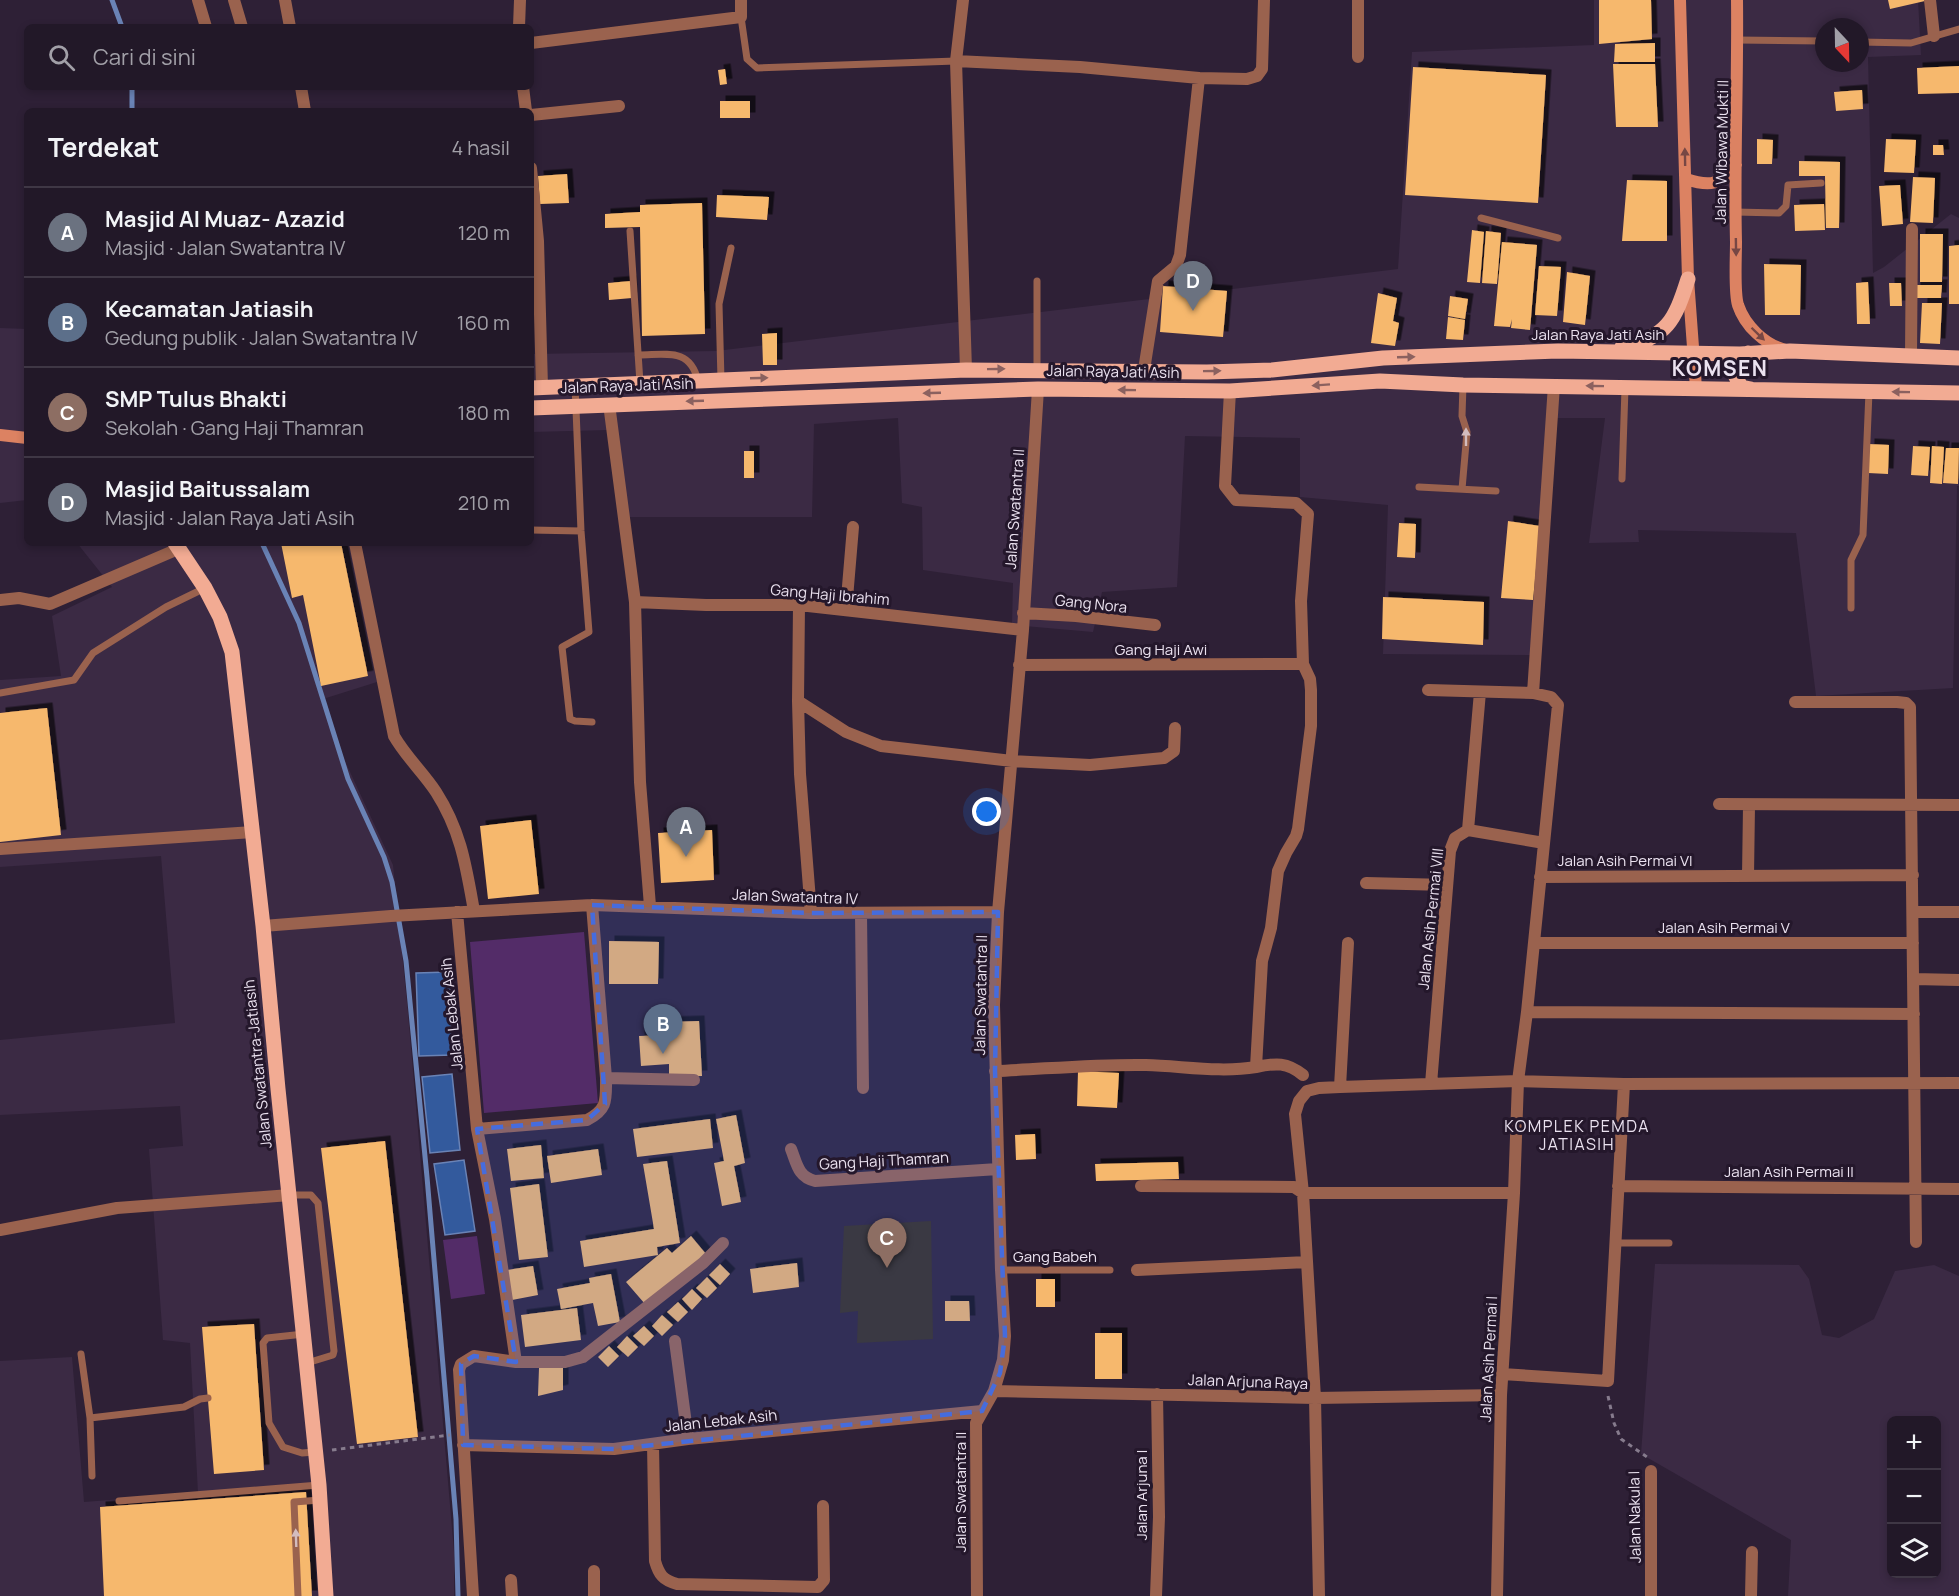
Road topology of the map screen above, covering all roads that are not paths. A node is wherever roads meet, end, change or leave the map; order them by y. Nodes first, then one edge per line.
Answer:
1 (198, 0) edge
2 (234, 0) edge
3 (285, 0) edge
4 (520, 0) edge
5 (741, 0) edge
6 (963, 0) edge
7 (1264, 0) edge
8 (1358, 0) edge
9 (1680, 0) edge
10 (1737, 0) edge
11 (1930, 0) edge
12 (741, 17) junction
13 (205, 24) edge
14 (241, 24) edge
15 (289, 24) edge
16 (519, 24) edge
17 (1959, 29) edge
18 (1934, 36) junction
19 (1737, 40) junction
20 (1815, 41) edge
21 (1869, 42) edge
22 (534, 44) edge
23 (1358, 57) dead end
24 (956, 61) junction
25 (1199, 78) junction
26 (302, 90) edge
27 (523, 90) edge
28 (619, 106) dead end
29 (304, 108) edge
30 (526, 108) edge
31 (534, 116) edge
32 (1736, 165) junction
33 (1686, 179) junction
34 (1821, 183) dead end
35 (534, 199) edge
36 (1735, 212) junction
37 (1481, 218) dead end
38 (1912, 229) dead end
39 (630, 231) dead end
40 (1558, 238) dead end
41 (731, 248) dead end
42 (1688, 279) junction
43 (1037, 281) dead end
44 (1790, 351) junction
45 (1595, 352) junction
46 (1693, 352) junction
47 (1748, 353) junction
48 (638, 355) junction
49 (1911, 356) junction
50 (1959, 358) edge
51 (1037, 369) junction
52 (966, 370) junction
53 (1144, 370) junction
54 (697, 376) junction
55 (640, 377) junction
56 (721, 380) junction
57 (575, 385) junction
58 (1463, 385) junction
59 (1554, 385) junction
60 (1626, 387) junction
61 (536, 388) edge
62 (1696, 388) junction
63 (1038, 389) junction
64 (1751, 389) junction
65 (1230, 391) junction
66 (1869, 392) junction
67 (1959, 393) edge
68 (609, 404) junction
69 (575, 406) junction
70 (534, 408) edge
71 (0, 435) edge
72 (24, 438) edge
73 (1622, 479) dead end
74 (1419, 487) dead end
75 (1462, 489) junction
76 (1496, 491) dead end
77 (853, 527) dead end
78 (534, 530) edge
79 (581, 531) junction
80 (176, 546) edge
81 (356, 546) edge
82 (205, 588) junction
83 (0, 600) edge
84 (635, 602) junction
85 (799, 605) junction
86 (1851, 608) dead end
87 (846, 610) junction
88 (1023, 613) junction
89 (1155, 626) dead end
90 (1023, 630) junction
91 (1303, 664) junction
92 (1019, 665) junction
93 (1428, 690) dead end
94 (1480, 692) junction
95 (0, 693) edge
96 (1533, 693) junction
97 (798, 702) junction
98 (1795, 702) dead end
99 (592, 722) dead end
100 (1175, 729) dead end
101 (1012, 761) junction
102 (1719, 804) dead end
103 (1959, 805) edge
104 (1749, 806) junction
105 (1912, 806) junction
106 (1468, 830) junction
107 (253, 832) junction
108 (1544, 843) junction
109 (0, 849) edge
110 (1913, 875) junction
111 (1748, 876) junction
112 (1540, 877) junction
113 (1366, 884) dead end
114 (1447, 885) junction
115 (592, 905) junction
116 (650, 906) junction
117 (474, 911) junction
118 (457, 912) junction
119 (998, 912) junction
120 (1913, 912) junction
121 (1959, 912) edge
122 (811, 913) junction
123 (861, 914) junction
124 (263, 926) junction
125 (1348, 943) dead end
126 (1534, 943) junction
127 (1913, 943) junction
128 (1914, 979) junction
129 (1959, 980) edge
130 (1527, 1012) junction
131 (1914, 1014) junction
132 (1256, 1067) junction
133 (995, 1071) junction
134 (1303, 1075) dead end
135 (606, 1078) junction
136 (694, 1080) dead end
137 (1518, 1081) junction
138 (1915, 1083) junction
139 (1959, 1083) edge
140 (1431, 1084) junction
141 (1624, 1084) junction
142 (1340, 1087) junction
143 (863, 1088) dead end
144 (477, 1130) junction
145 (792, 1149) dead end
146 (998, 1169) junction
147 (1141, 1186) dead end
148 (1618, 1186) junction
149 (1915, 1188) junction
150 (1959, 1189) edge
151 (1514, 1192) junction
152 (1303, 1193) junction
153 (290, 1195) junction
154 (0, 1230) edge
155 (1916, 1242) dead end
156 (723, 1243) dead end
157 (1617, 1243) junction
158 (1669, 1243) dead end
159 (1307, 1262) junction
160 (1001, 1270) junction
161 (1110, 1270) dead end
162 (1137, 1270) dead end
163 (304, 1334) junction
164 (675, 1341) dead end
165 (81, 1354) dead end
166 (516, 1362) junction
167 (307, 1363) junction
168 (1502, 1374) junction
169 (994, 1391) junction
170 (1157, 1394) junction
171 (1501, 1395) junction
172 (208, 1398) dead end
173 (1315, 1398) junction
174 (982, 1411) junction
175 (90, 1418) junction
176 (688, 1439) junction
177 (653, 1444) junction
178 (463, 1445) junction
179 (315, 1452) junction
180 (1651, 1470) road end
181 (92, 1476) dead end
182 (320, 1492) junction
183 (118, 1501) dead end
184 (823, 1506) dead end
185 (1752, 1552) dead end
186 (594, 1571) dead end
187 (511, 1580) dead end
188 (298, 1596) edge
189 (326, 1596) edge
190 (472, 1596) edge
191 (512, 1596) edge
192 (594, 1596) edge
193 (977, 1596) edge
194 (1156, 1596) edge
195 (1319, 1596) edge
196 (1497, 1596) edge
197 (1651, 1596) edge
198 (1751, 1596) edge

1 - 13 street
2 - 14 street
3 - 15 street
4 - 16 street
5 - 12 street
6 - 24 street
7 - 25 street
8 - 23 street
33 -> 9 main road
10 - 19 main road, Jalan Wibawa Mukti II
11 - 18 street
12 - 22 street
12 - 24 lane
17 - 18 lane
18 - 21 lane
19 - 20 lane
19 - 32 main road, Jalan Wibawa Mukti II
24 - 25 street
24 - 52 street
25 - 53 street
26 - 29 street
27 - 30 street
28 - 31 street
32 - 33 main road
32 - 36 main road, Jalan Wibawa Mukti II
33 - 42 main road
34 - 36 lane
35 - 61 street
36 -> 44 main road, Jalan Wibawa Mukti II
37 - 40 lane
38 - 49 street
39 - 48 lane
41 - 56 lane
42 - 45 main road
42 - 46 main road
43 - 51 lane
44 - 47 main road, Jalan Raya Jati Asih
44 - 49 main road, Jalan Raya Jati Asih
45 - 46 main road, Jalan Raya Jati Asih
53 -> 45 main road, Jalan Raya Jati Asih
46 - 47 main road, Jalan Raya Jati Asih
46 - 62 main road
47 - 64 main road
48 - 54 lane
48 - 55 lane
49 - 50 main road, Jalan Raya Jati Asih
52 -> 51 main road, Jalan Raya Jati Asih
51 - 53 main road, Jalan Raya Jati Asih
56 -> 52 main road, Jalan Raya Jati Asih
54 - 55 main road, Jalan Raya Jati Asih
54 - 56 main road, Jalan Raya Jati Asih
55 - 57 main road, Jalan Raya Jati Asih
57 - 61 main road, Jalan Raya Jati Asih
57 - 69 lane
58 - 59 main road, Jalan Raya Jati Asih
58 -> 65 main road, Jalan Raya Jati Asih
75 -> 58 lane
60 -> 59 main road, Jalan Raya Jati Asih
59 - 96 street
60 - 62 main road, Jalan Raya Jati Asih
60 - 73 lane
62 - 64 main road, Jalan Raya Jati Asih
65 -> 63 main road, Jalan Raya Jati Asih
63 -> 68 main road, Jalan Raya Jati Asih
63 - 88 street, Jalan Swatantra II
64 - 66 main road, Jalan Raya Jati Asih
65 - 91 street
67 -> 66 main road, Jalan Raya Jati Asih
66 - 86 lane
68 - 69 main road, Jalan Raya Jati Asih
68 - 84 street
69 - 70 main road, Jalan Raya Jati Asih
69 - 79 lane
71 - 72 main road
74 - 75 lane
75 - 76 lane
77 - 87 street
78 - 79 lane
79 - 99 lane
80 - 82 main road, Jalan Swatantra-Jatiasih
80 - 83 street
81 - 117 street
82 - 95 lane
82 - 107 main road, Jalan Swatantra-Jatiasih
84 - 85 street, Gang Haji Ibrahim
84 - 116 street
85 - 87 street, Gang Haji Ibrahim
85 - 97 street
87 - 90 street, Gang Haji Ibrahim
88 - 89 street, Gang Nora
88 - 90 street, Jalan Swatantra II
90 - 92 street, Jalan Swatantra II
91 - 92 street, Gang Haji Awi
91 - 132 street
92 - 101 street, Jalan Swatantra II
93 - 94 street
94 - 96 street
94 - 106 street
96 - 108 street, Jalan Asih Permai VI
97 - 101 street
97 - 122 street
98 - 105 street
100 - 101 street
101 - 119 street, Jalan Swatantra II
102 - 104 street
103 - 105 street
104 - 105 street
104 - 111 street
105 - 110 street
106 - 108 street
106 - 114 street, Jalan Asih Permai VIII
107 - 109 street
107 - 124 main road, Jalan Swatantra-Jatiasih
108 - 112 street, Jalan Asih Permai VI
110 - 111 street, Jalan Asih Permai VI
110 - 120 street
111 - 112 street, Jalan Asih Permai VI
112 - 126 street
113 - 114 street
114 - 140 street, Jalan Asih Permai VIII
115 - 116 street, Jalan Swatantra IV
115 - 117 street, Jalan Swatantra IV
115 - 135 street
116 - 122 street, Jalan Swatantra IV
117 - 118 street, Jalan Swatantra IV
118 - 124 street, Jalan Swatantra IV
118 - 144 street, Jalan Lebak Asih
119 - 123 street, Jalan Swatantra IV
119 - 133 street, Jalan Swatantra II
120 - 121 street
120 - 127 street
122 - 123 street, Jalan Swatantra IV
123 - 143 street
124 - 153 main road, Jalan Swatantra-Jatiasih
125 - 142 street
126 - 127 street, Jalan Asih Permai V
126 - 130 street
127 - 128 street
128 - 129 street
128 - 131 street
130 - 131 street
130 - 137 street
131 - 138 street
132 - 133 street
132 - 134 street
133 - 146 street, Jalan Swatantra II
135 - 136 street
135 - 144 street
137 - 140 street
137 - 141 street
137 - 151 street, Jalan Asih Permai I
138 - 139 street
138 - 141 street
138 - 149 street
140 - 142 street
141 - 148 street
142 - 152 street
144 - 166 street, Jalan Lebak Asih
145 - 146 street, Gang Haji Thamran
146 - 160 street, Jalan Swatantra II
147 - 152 street
148 - 149 street, Jalan Asih Permai II
148 - 157 street
149 - 150 street, Jalan Asih Permai II
149 - 155 street
151 - 152 street
151 - 168 street, Jalan Asih Permai I
152 - 159 street
153 - 154 street
153 - 163 main road, Jalan Swatantra-Jatiasih
153 - 167 lane
156 - 166 street
157 - 158 lane
157 - 168 street
159 - 162 street
159 - 173 street
160 - 161 lane, Gang Babeh
160 - 169 street, Jalan Swatantra II
163 - 167 main road, Jalan Swatantra-Jatiasih
163 - 179 lane
164 - 176 street
165 - 175 lane
166 - 178 street
167 - 179 main road, Jalan Swatantra-Jatiasih
168 - 171 street, Jalan Asih Permai I
169 - 170 street, Jalan Arjuna Raya
169 - 174 street, Jalan Swatantra II
170 - 173 street, Jalan Arjuna Raya
170 - 194 street, Jalan Arjuna I
171 - 173 street, Jalan Arjuna Raya
171 - 196 street, Jalan Asih Permai I
172 - 175 lane
173 - 195 street
174 - 176 street, Jalan Lebak Asih
174 - 193 street, Jalan Swatantra II
175 - 181 lane
176 - 177 street, Jalan Lebak Asih
177 - 178 street, Jalan Lebak Asih
177 - 184 street
178 - 190 street
179 - 182 main road, Jalan Swatantra-Jatiasih
180 - 197 street, Jalan Nakula I
182 - 183 lane
188 -> 182 lane
182 - 189 main road, Jalan Swatantra-Jatiasih
185 - 198 street
186 - 192 street
187 - 191 street

